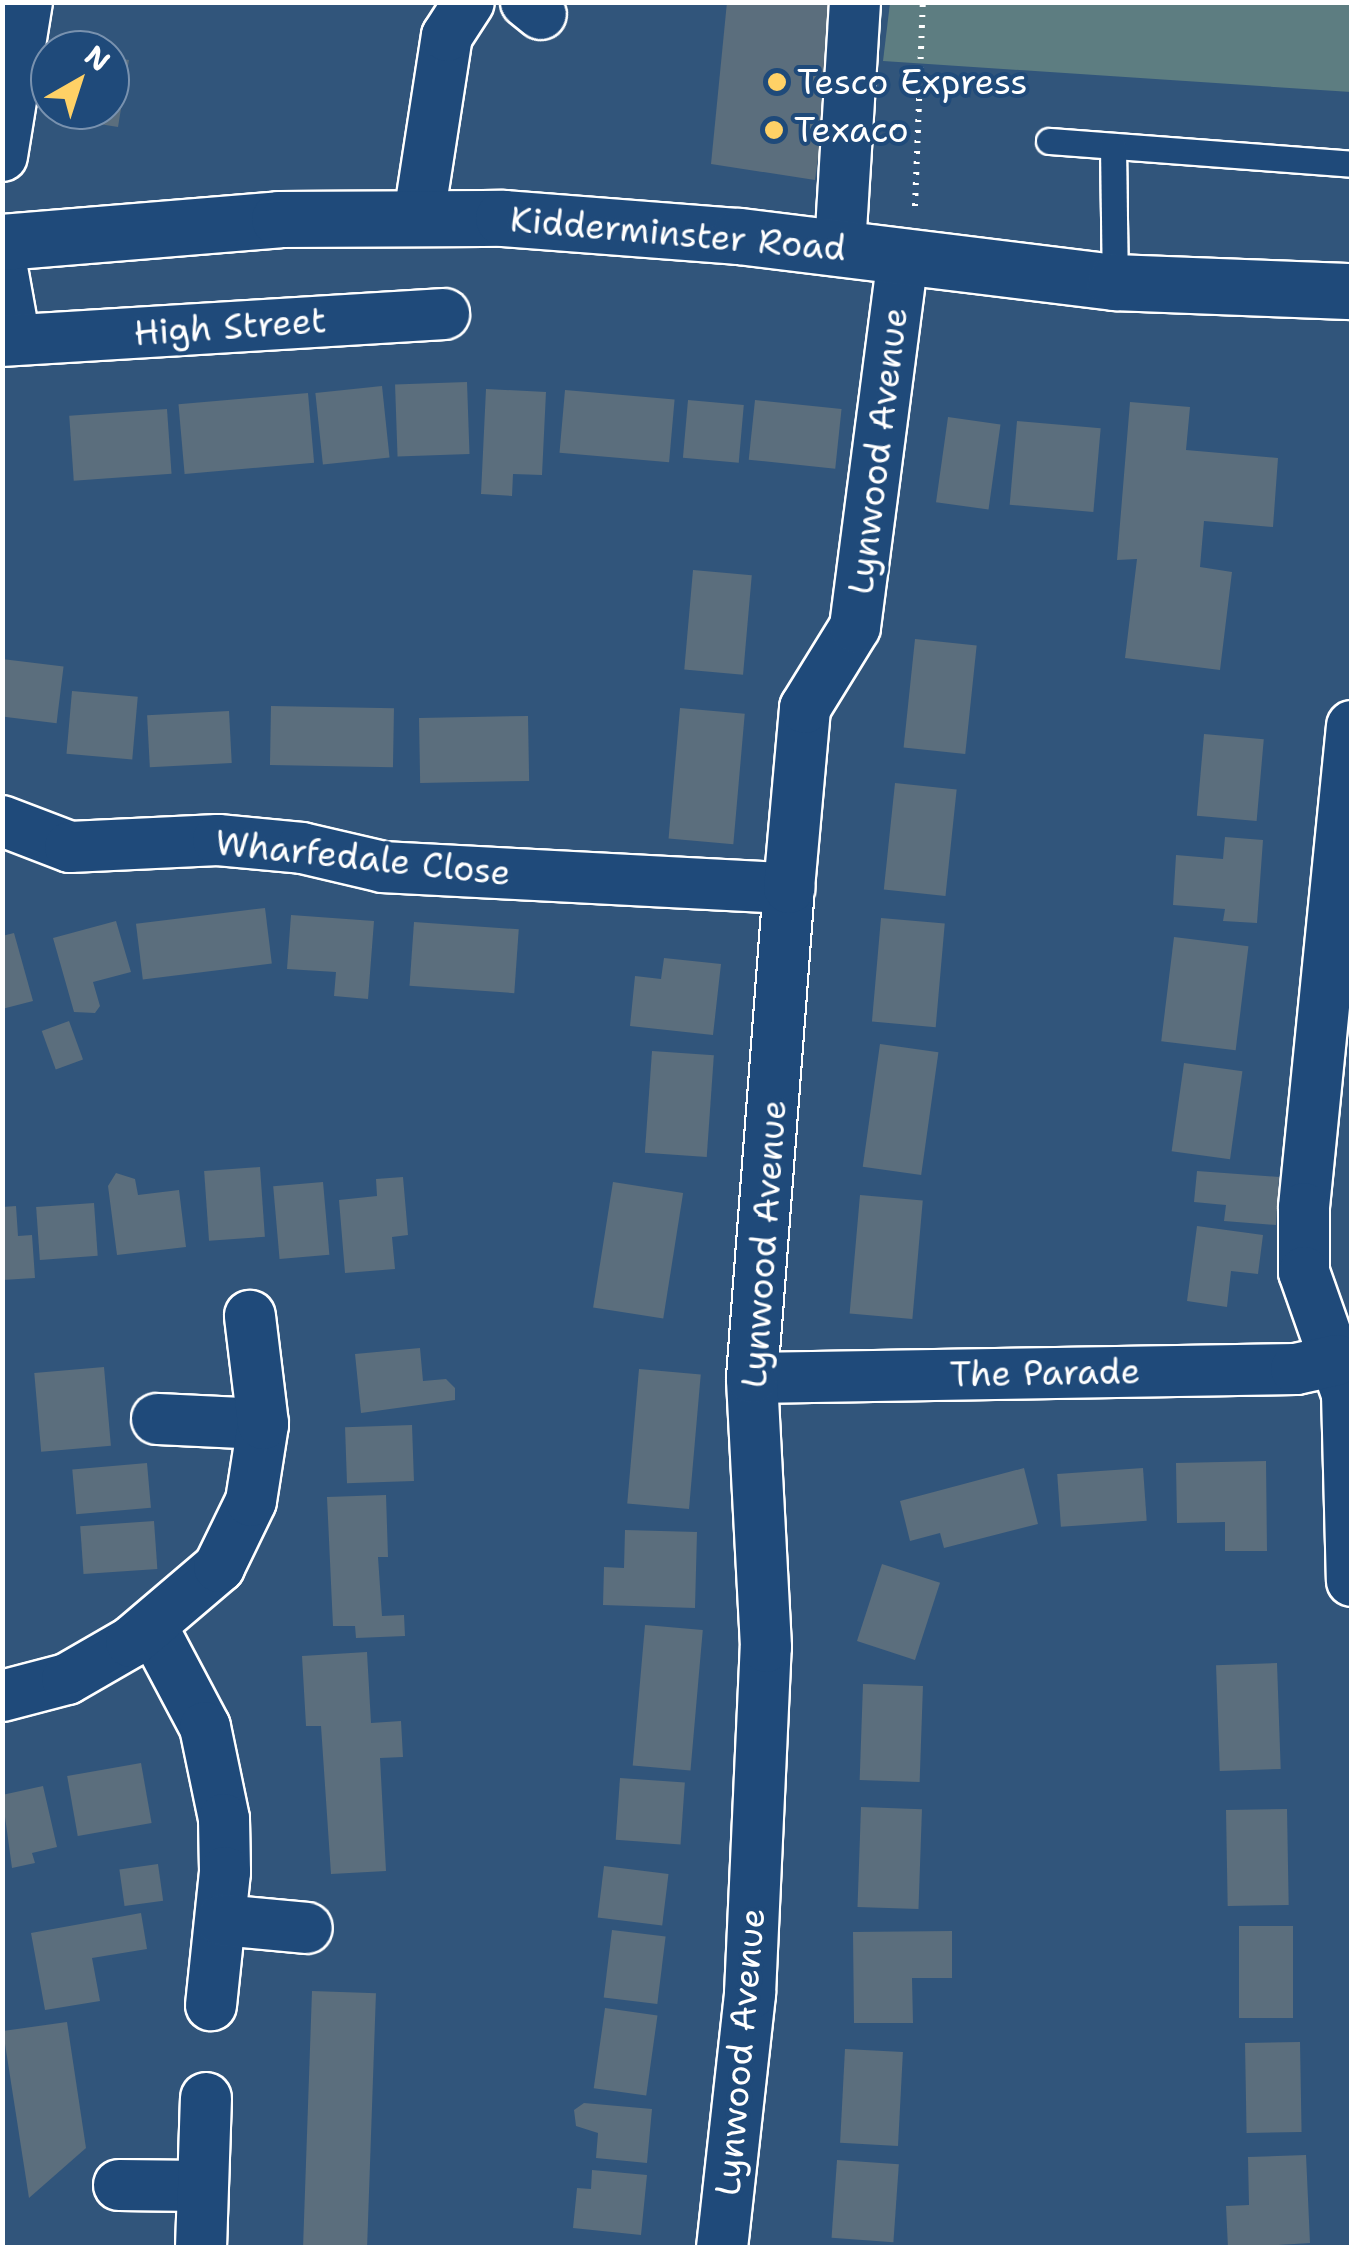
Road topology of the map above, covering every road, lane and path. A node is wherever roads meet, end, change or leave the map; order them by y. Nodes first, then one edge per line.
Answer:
1 (27, 2) edge
2 (469, 2) edge
3 (855, 2) edge
4 (922, 2) edge
5 (1049, 141) dead end
6 (1112, 146) junction
7 (2, 156) edge
8 (1352, 164) edge
9 (418, 216) junction
10 (2, 242) edge
11 (840, 247) junction
12 (908, 257) junction
13 (2, 268) edge
14 (1115, 282) junction
15 (1352, 291) edge
16 (444, 314) dead end
17 (9, 341) edge
18 (1352, 726) edge
19 (2, 820) edge
20 (789, 888) junction
21 (250, 1316) dead end
22 (1337, 1335) edge
23 (752, 1378) junction
24 (158, 1419) dead end
25 (263, 1424) junction
26 (1352, 1581) edge
27 (152, 1627) junction
28 (2, 1696) edge
29 (220, 1920) junction
30 (308, 1928) dead end
31 (211, 2005) dead end
32 (206, 2098) dead end
33 (119, 2185) dead end
34 (202, 2186) junction
35 (201, 2248) edge
36 (722, 2248) edge

1 - 7 street
2 - 9 street
3 - 11 street
4 - 12 path
5 - 6 lane
6 - 8 lane
6 - 14 lane
9 - 10 highway, Kidderminster Road
9 - 11 highway, Kidderminster Road
11 - 12 highway, Kidderminster Road
12 - 14 highway, Kidderminster Road
12 - 20 street, Lynwood Avenue
13 - 17 street, High Street
14 - 15 highway, Kidderminster Road
16 - 17 street, High Street
18 - 22 street
19 - 20 street, Wharfedale Close
20 - 23 street, Lynwood Avenue
21 - 25 street
22 - 23 street, The Parade
22 - 26 street
23 - 36 street, Lynwood Avenue
24 - 25 street
25 - 27 street
27 - 28 street
27 - 29 street
29 - 30 street
29 - 31 street
32 - 34 street
33 - 34 street
34 - 35 street

